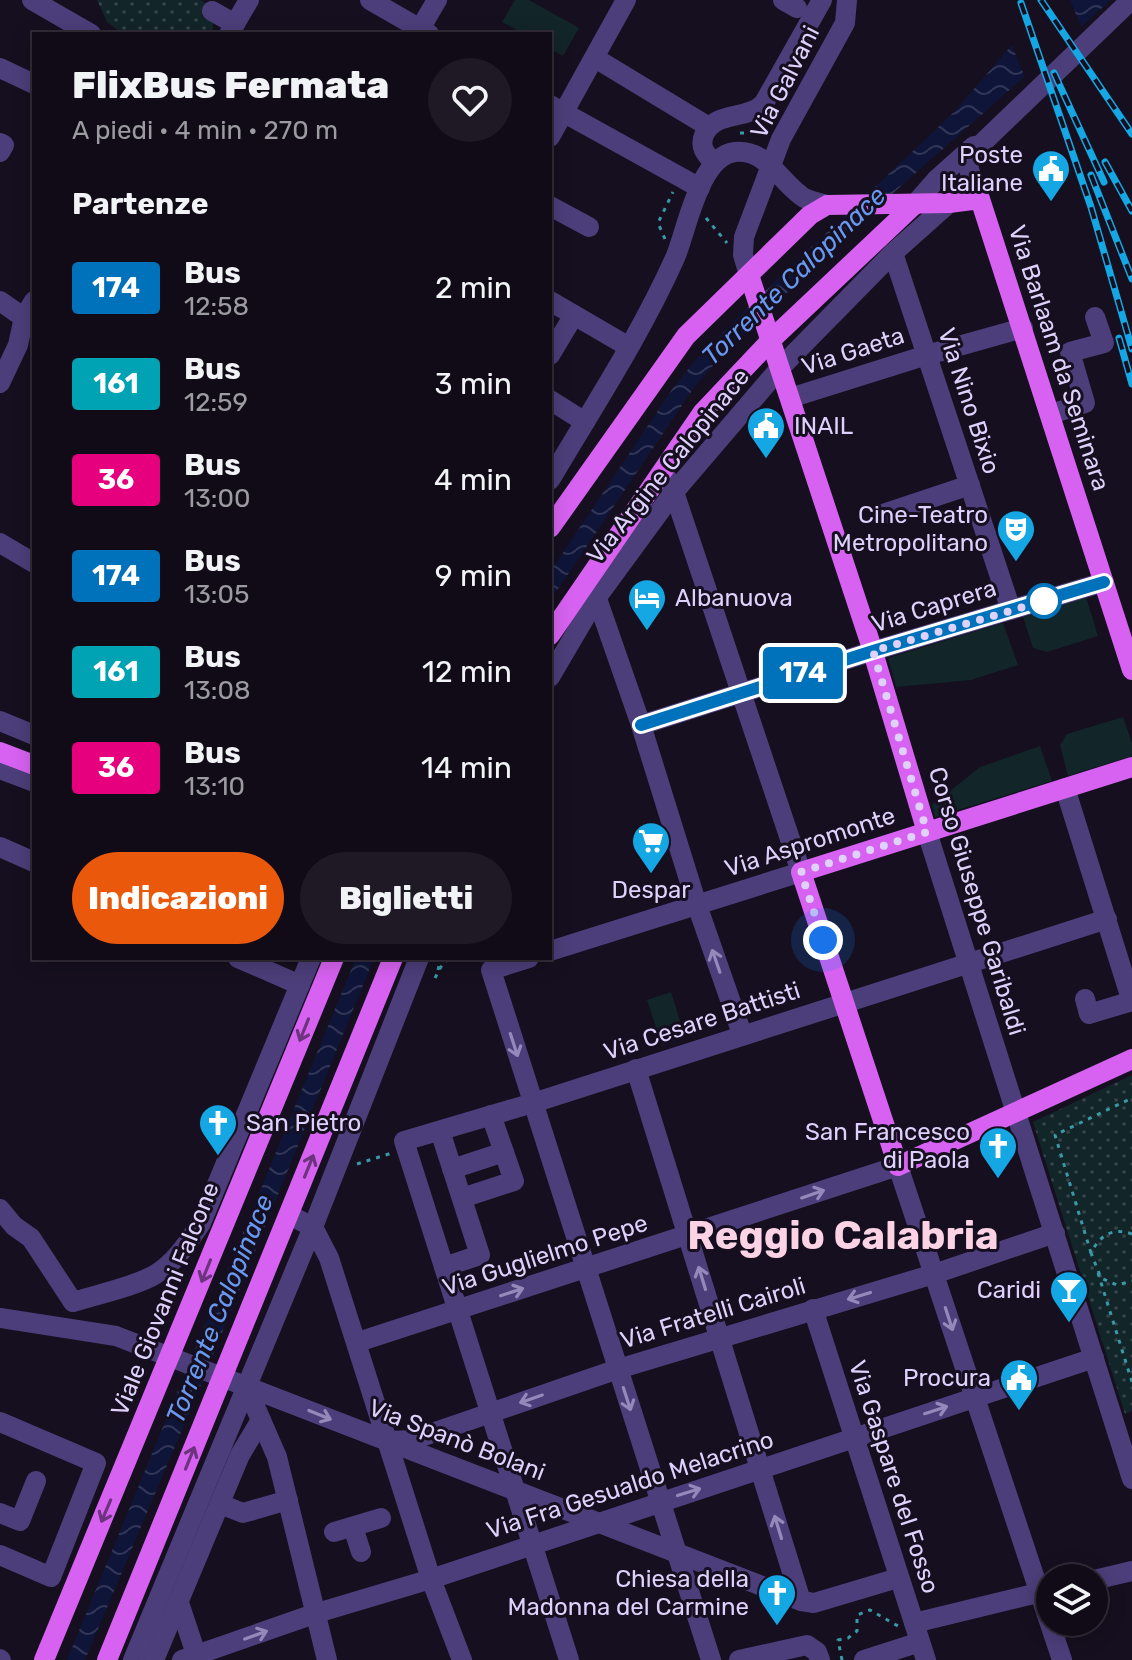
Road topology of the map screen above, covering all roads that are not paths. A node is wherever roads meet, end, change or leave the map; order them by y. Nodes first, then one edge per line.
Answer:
1 (32, 0) edge
2 (249, 0) edge
3 (370, 0) edge
4 (437, 0) edge
5 (626, 0) edge
6 (822, 0) edge
7 (1131, 0) edge
8 (849, 1) edge
9 (57, 6) edge
10 (212, 11) dead end
11 (232, 29) edge
12 (89, 32) edge
13 (422, 32) edge
14 (595, 58) junction
15 (0, 68) edge
16 (32, 83) edge
17 (557, 109) edge
18 (709, 127) junction
19 (552, 129) edge
20 (991, 135) junction
21 (0, 143) edge
22 (0, 152) edge
23 (714, 163) junction
24 (771, 166) junction
25 (700, 188) junction
26 (980, 199) junction
27 (949, 203) junction
28 (907, 204) junction
29 (837, 205) junction
30 (552, 207) edge
31 (589, 227) dead end
32 (893, 253) junction
33 (751, 282) junction
34 (0, 301) edge
35 (552, 302) edge
36 (31, 314) edge
37 (574, 315) junction
38 (1095, 317) dead end
39 (1023, 328) junction
40 (769, 332) junction
41 (629, 347) junction
42 (552, 352) edge
43 (927, 355) junction
44 (780, 368) junction
45 (0, 383) edge
46 (790, 398) junction
47 (552, 401) edge
48 (1051, 414) junction
49 (585, 422) junction
50 (663, 471) junction
51 (552, 476) edge
52 (970, 485) junction
53 (674, 492) junction
54 (883, 514) dead end
55 (552, 525) edge
56 (0, 543) edge
57 (32, 562) edge
58 (588, 576) junction
59 (1104, 582) junction
60 (597, 597) junction
61 (1011, 610) junction
62 (552, 632) edge
63 (873, 651) junction
64 (1132, 670) edge
65 (552, 674) edge
66 (741, 693) junction
67 (0, 721) edge
68 (641, 725) junction
69 (32, 734) edge
70 (0, 738) edge
71 (32, 750) edge
72 (0, 752) edge
73 (32, 764) edge
74 (1132, 767) edge
75 (0, 769) edge
76 (32, 781) edge
77 (1065, 788) junction
78 (927, 832) junction
79 (0, 847) edge
80 (32, 861) edge
81 (801, 872) junction
82 (697, 905) junction
83 (1107, 919) junction
84 (552, 950) edge
85 (243, 960) edge
86 (310, 960) edge
87 (333, 960) edge
88 (392, 960) edge
89 (418, 960) edge
90 (523, 960) edge
91 (967, 962) junction
92 (300, 985) junction
93 (1085, 999) dead end
94 (1132, 1001) edge
95 (844, 1004) junction
96 (365, 1028) junction
97 (742, 1034) junction
98 (387, 1037) junction
99 (1132, 1059) edge
100 (636, 1069) junction
101 (533, 1103) junction
102 (1016, 1112) junction
103 (491, 1115) junction
104 (440, 1131) junction
105 (504, 1152) junction
106 (898, 1166) junction
107 (452, 1169) junction
108 (462, 1198) junction
109 (0, 1209) edge
110 (289, 1215) junction
111 (313, 1227) junction
112 (1055, 1233) junction
113 (689, 1236) junction
114 (444, 1267) junction
115 (586, 1269) junction
116 (934, 1274) junction
117 (73, 1302) junction
118 (813, 1309) junction
119 (457, 1310) junction
120 (0, 1318) edge
121 (67, 1328) junction
122 (720, 1339) junction
123 (358, 1342) junction
124 (1094, 1358) junction
125 (177, 1359) junction
126 (618, 1369) junction
127 (219, 1376) junction
128 (247, 1388) junction
129 (975, 1397) junction
130 (489, 1413) junction
131 (261, 1420) junction
132 (0, 1422) edge
133 (1124, 1427) edge
134 (853, 1437) junction
135 (386, 1441) junction
136 (761, 1470) junction
137 (1132, 1479) edge
138 (36, 1481) dead end
139 (513, 1489) junction
140 (288, 1500) junction
141 (660, 1501) junction
142 (220, 1504) junction
143 (0, 1513) edge
144 (397, 1514) junction
145 (598, 1522) junction
146 (530, 1545) junction
147 (361, 1552) dead end
148 (677, 1554) junction
149 (0, 1555) edge
150 (1036, 1566) edge
151 (1132, 1571) edge
152 (1108, 1577) edge
153 (898, 1578) junction
154 (431, 1579) junction
155 (1036, 1595) edge
156 (801, 1601) junction
157 (179, 1603) junction
158 (317, 1613) junction
159 (1056, 1636) edge
160 (917, 1643) edge
161 (818, 1656) edge
162 (193, 1659) edge
163 (44, 1660) edge
164 (107, 1660) edge
165 (133, 1660) edge
166 (154, 1660) edge
167 (327, 1660) edge
168 (462, 1660) edge
169 (569, 1660) edge
170 (711, 1660) edge
171 (739, 1660) edge
172 (864, 1660) edge
173 (1062, 1660) edge

1 - 9 street
2 - 11 street
3 - 13 street
4 - 13 street
5 - 14 street
6 - 18 street
7 - 20 street
8 - 24 street, Via Galvani
9 - 12 street
10 - 11 street
14 - 17 street
14 - 18 street
15 - 16 street
17 - 19 street
17 - 25 street
18 - 23 street
20 - 26 street
20 - 28 street
21 - 22 street
23 - 24 street
23 - 25 street
24 - 29 street, Via Galvani
24 - 33 street
25 - 41 street
26 - 27 main road
26 - 39 main road, Via Barlaam da Seminara
27 - 28 main road
27 - 32 street, Via Argine Calopinace
28 - 29 main road
28 - 40 main road
29 - 33 main road
30 - 31 street
32 - 43 street, Via Nino Bixio
32 - 44 street, Via Argine Calopinace
33 - 40 main road, Corso Giuseppe Garibaldi
33 - 55 main road
34 - 36 street
35 - 37 street
36 - 45 street
37 - 41 street
37 - 42 street
38 - 48 street
39 - 43 street, Via Gaeta
39 - 48 main road, Via Barlaam da Seminara
40 - 44 main road, Corso Giuseppe Garibaldi
40 - 50 main road
41 - 49 street
43 - 46 street, Via Gaeta
43 - 52 street, Via Nino Bixio
44 - 46 main road, Corso Giuseppe Garibaldi
44 - 53 street, Via Argine Calopinace
46 - 63 main road, Corso Giuseppe Garibaldi
47 - 49 street
48 - 59 main road, Via Barlaam da Seminara
49 - 51 street
50 - 53 street
50 - 58 main road
52 - 54 street
52 - 61 street, Via Nino Bixio
53 - 60 street, Via Argine Calopinace
53 - 66 street
56 - 57 street
58 - 60 street
58 - 62 main road
59 - 61 street, Via Caprera
59 - 64 main road, Via Barlaam da Seminara
60 - 65 street, Via Argine Calopinace
60 - 68 street
61 - 63 street, Via Caprera
63 - 66 street, Via Caprera
63 - 78 main road, Corso Giuseppe Garibaldi
66 - 68 street, Via Caprera
66 - 81 street
67 - 69 street
68 - 82 street
70 - 71 main road
72 - 73 main road
74 - 77 main road, Via Aspromonte
75 - 76 street
77 - 78 main road, Via Aspromonte
77 - 83 street
78 - 81 main road, Via Aspromonte
78 - 91 street, Corso Giuseppe Garibaldi
79 - 80 street
81 - 82 street, Via Aspromonte
81 - 95 main road
82 - 84 street, Via Aspromonte
97 -> 82 street
83 - 91 street, Via Cesare Battisti
83 - 94 street
85 - 92 street
86 - 92 street
87 -> 125 main road, Viale Giovanni Falcone
88 - 96 main road
89 - 98 street
90 -> 101 street
91 - 95 street, Via Cesare Battisti
91 - 102 street, Corso Giuseppe Garibaldi
92 - 117 street
93 - 94 street
95 - 97 street, Via Cesare Battisti
95 - 106 main road
96 - 98 street
110 -> 96 main road
97 - 100 street, Via Cesare Battisti
98 - 111 street
99 - 102 main road, Via Guglielmo Pepe
100 - 101 street, Via Cesare Battisti
100 - 113 street
101 - 103 street, Via Cesare Battisti
101 - 115 street
102 - 106 main road, Via Guglielmo Pepe
102 - 112 street, Corso Giuseppe Garibaldi
103 - 104 street, Via Cesare Battisti
103 - 105 street
104 - 107 street
104 - 114 street, Via Cesare Battisti
105 - 107 street
105 - 108 street
113 -> 106 street, Via Guglielmo Pepe
106 - 116 street
107 - 108 street
108 - 114 street
109 - 117 street
110 - 111 street
110 - 127 main road
111 - 123 street
111 - 128 street
112 - 116 street, Via Fratelli Cairoli
112 - 124 street, Corso Giuseppe Garibaldi
113 - 115 street, Via Guglielmo Pepe
122 -> 113 street
114 - 119 street
119 -> 115 street, Via Guglielmo Pepe
115 - 126 street
116 -> 118 street, Via Fratelli Cairoli
116 -> 129 street
117 - 121 street
118 - 122 street, Via Fratelli Cairoli
118 - 134 street, Via Gaspare del Fosso
119 - 123 street, Via Guglielmo Pepe
119 - 130 street
120 - 121 street, Via Spanò Bolani
121 - 125 street, Via Spanò Bolani
122 - 126 street, Via Fratelli Cairoli
122 - 136 street
123 - 135 street
124 - 129 street, Via Fra Gesualdo Melacrino
124 - 133 street, Corso Giuseppe Garibaldi
125 - 127 street, Via Spanò Bolani
125 -> 163 main road, Viale Giovanni Falcone
126 -> 130 street, Via Fratelli Cairoli
126 -> 141 street
127 - 128 street, Via Spanò Bolani
164 -> 127 main road
128 - 131 street
128 -> 135 street, Via Spanò Bolani
128 - 165 street
134 -> 129 street, Via Fra Gesualdo Melacrino
129 - 150 street
130 - 135 street, Via Fratelli Cairoli
130 - 139 street
131 - 140 street
131 - 142 street
132 - 149 street
133 - 137 street, Corso Giuseppe Garibaldi
134 - 136 street, Via Fra Gesualdo Melacrino
134 - 153 street, Via Gaspare del Fosso
135 - 139 street, Via Spanò Bolani
135 - 144 street
141 -> 136 street, Via Fra Gesualdo Melacrino
156 -> 136 street
138 - 143 street
139 - 145 street, Via Spanò Bolani
139 - 146 street
140 - 142 street
140 - 158 street
141 - 145 street, Via Fra Gesualdo Melacrino
141 - 148 street
142 - 157 street
144 - 147 street
144 - 154 street
145 - 146 street, Via Fra Gesualdo Melacrino
145 - 148 street, Via Spanò Bolani
146 - 154 street, Via Fra Gesualdo Melacrino
146 - 169 street
148 - 156 street, Via Spanò Bolani
148 - 170 street
151 - 152 street
153 - 156 street, Via Spanò Bolani
153 - 160 street, Via Gaspare del Fosso
154 - 158 street, Via Fra Gesualdo Melacrino
154 - 168 street
155 - 160 street
157 - 162 street
157 - 166 street
162 -> 158 street, Via Fra Gesualdo Melacrino
158 - 167 street
159 - 173 street
160 - 172 street
161 - 171 street

